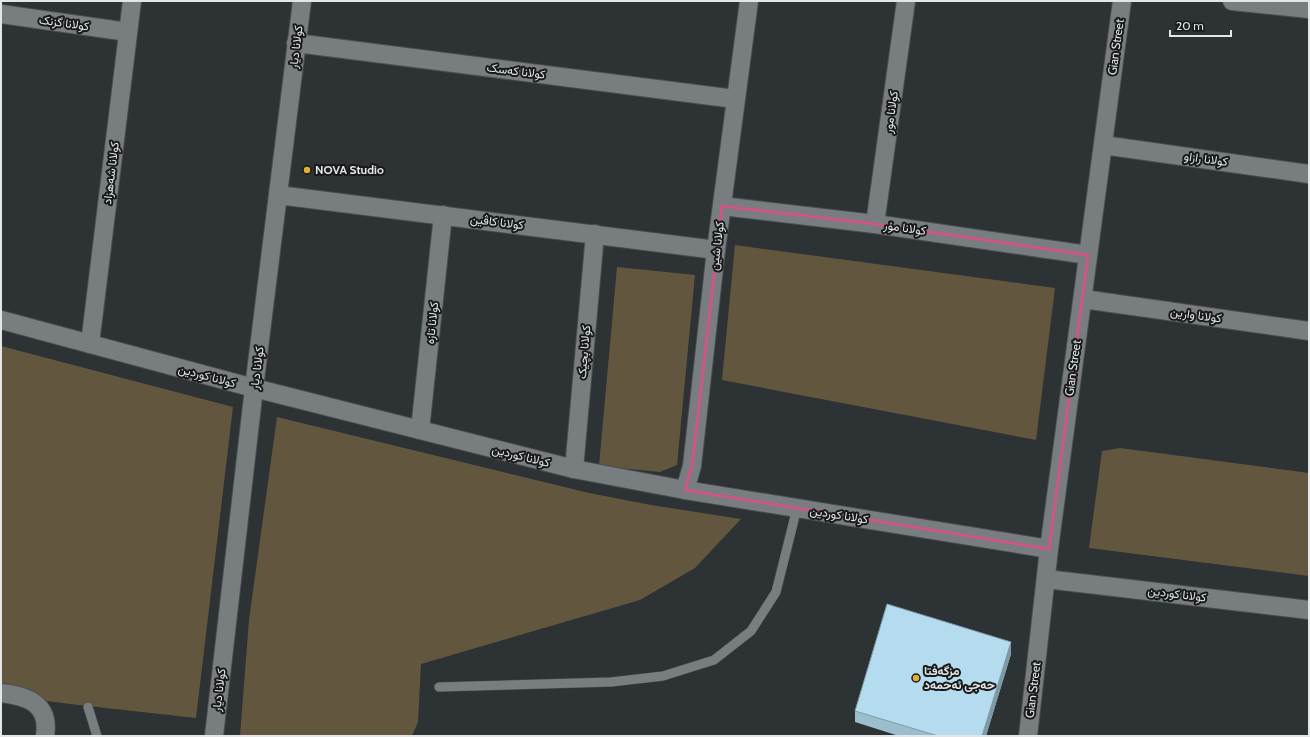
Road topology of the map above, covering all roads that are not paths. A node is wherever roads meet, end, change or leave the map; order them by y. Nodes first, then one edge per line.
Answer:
1 (132, 1) edge
2 (302, 1) edge
3 (748, 1) edge
4 (906, 1) edge
5 (1122, 1) edge
6 (1232, 1) edge
7 (1309, 9) edge
8 (1, 14) edge
9 (128, 32) junction
10 (296, 43) junction
11 (735, 99) junction
12 (1103, 145) junction
13 (1309, 174) edge
14 (278, 195) junction
15 (722, 206) junction
16 (443, 216) junction
17 (875, 224) junction
18 (595, 234) junction
19 (716, 250) junction
20 (1088, 255) junction
21 (1083, 299) junction
22 (1, 320) edge
23 (1309, 331) edge
24 (90, 344) junction
25 (254, 388) junction
26 (420, 430) junction
27 (574, 469) junction
28 (685, 490) junction
29 (797, 508) junction
30 (1049, 549) junction
31 (1046, 579) junction
32 (1309, 610) edge
33 (439, 687) dead end
34 (1, 693) edge
35 (88, 707) dead end
36 (45, 736) edge
37 (97, 736) edge
38 (214, 736) edge
39 (1028, 736) edge

1 - 9 street, کولانا شەهزاد
2 - 10 street, کولانا دیار
3 - 11 street, کولانا شین
4 - 17 street, کولانا مور
5 - 12 street, Gian Street
6 - 7 street
8 - 9 street, کولانا گزنک
9 - 24 street, کولانا شەهزاد
10 - 11 street, کولانا کەسک
10 - 14 street, کولانا دیار
11 - 15 street, کولانا شین
12 - 13 street, کولانا رازاو
12 - 20 street, Gian Street
14 - 16 street, کولانا کاڤین
14 - 25 street, کولانا دیار
15 - 17 street, کولانا مۆر
15 - 19 street, کولانا شین
16 - 18 street, کولانا کاڤین
16 - 26 street, کولانا تازە
17 - 20 street, کولانا مۆر
18 - 19 street, کولانا کاڤین
18 - 27 street, کولانا بچیک
19 - 28 street, کولانا شین
20 - 21 street, Gian Street
21 - 23 street, کولانا وارین
21 - 30 street, Gian Street
22 - 24 street, کولانا کوردین
24 - 25 street, کولانا کوردین
25 - 26 street, کولانا کوردین
25 - 38 street, کولانا دیار
26 - 27 street, کولانا کوردین
27 - 28 street, کولانا کوردین
28 - 29 street, کولانا کوردین
29 - 30 street, کولانا کوردین
29 - 33 lane
30 - 31 street, Gian Street
31 - 32 street, کولانا کوردین
31 - 39 street, Gian Street
34 - 36 street
35 - 37 lane

